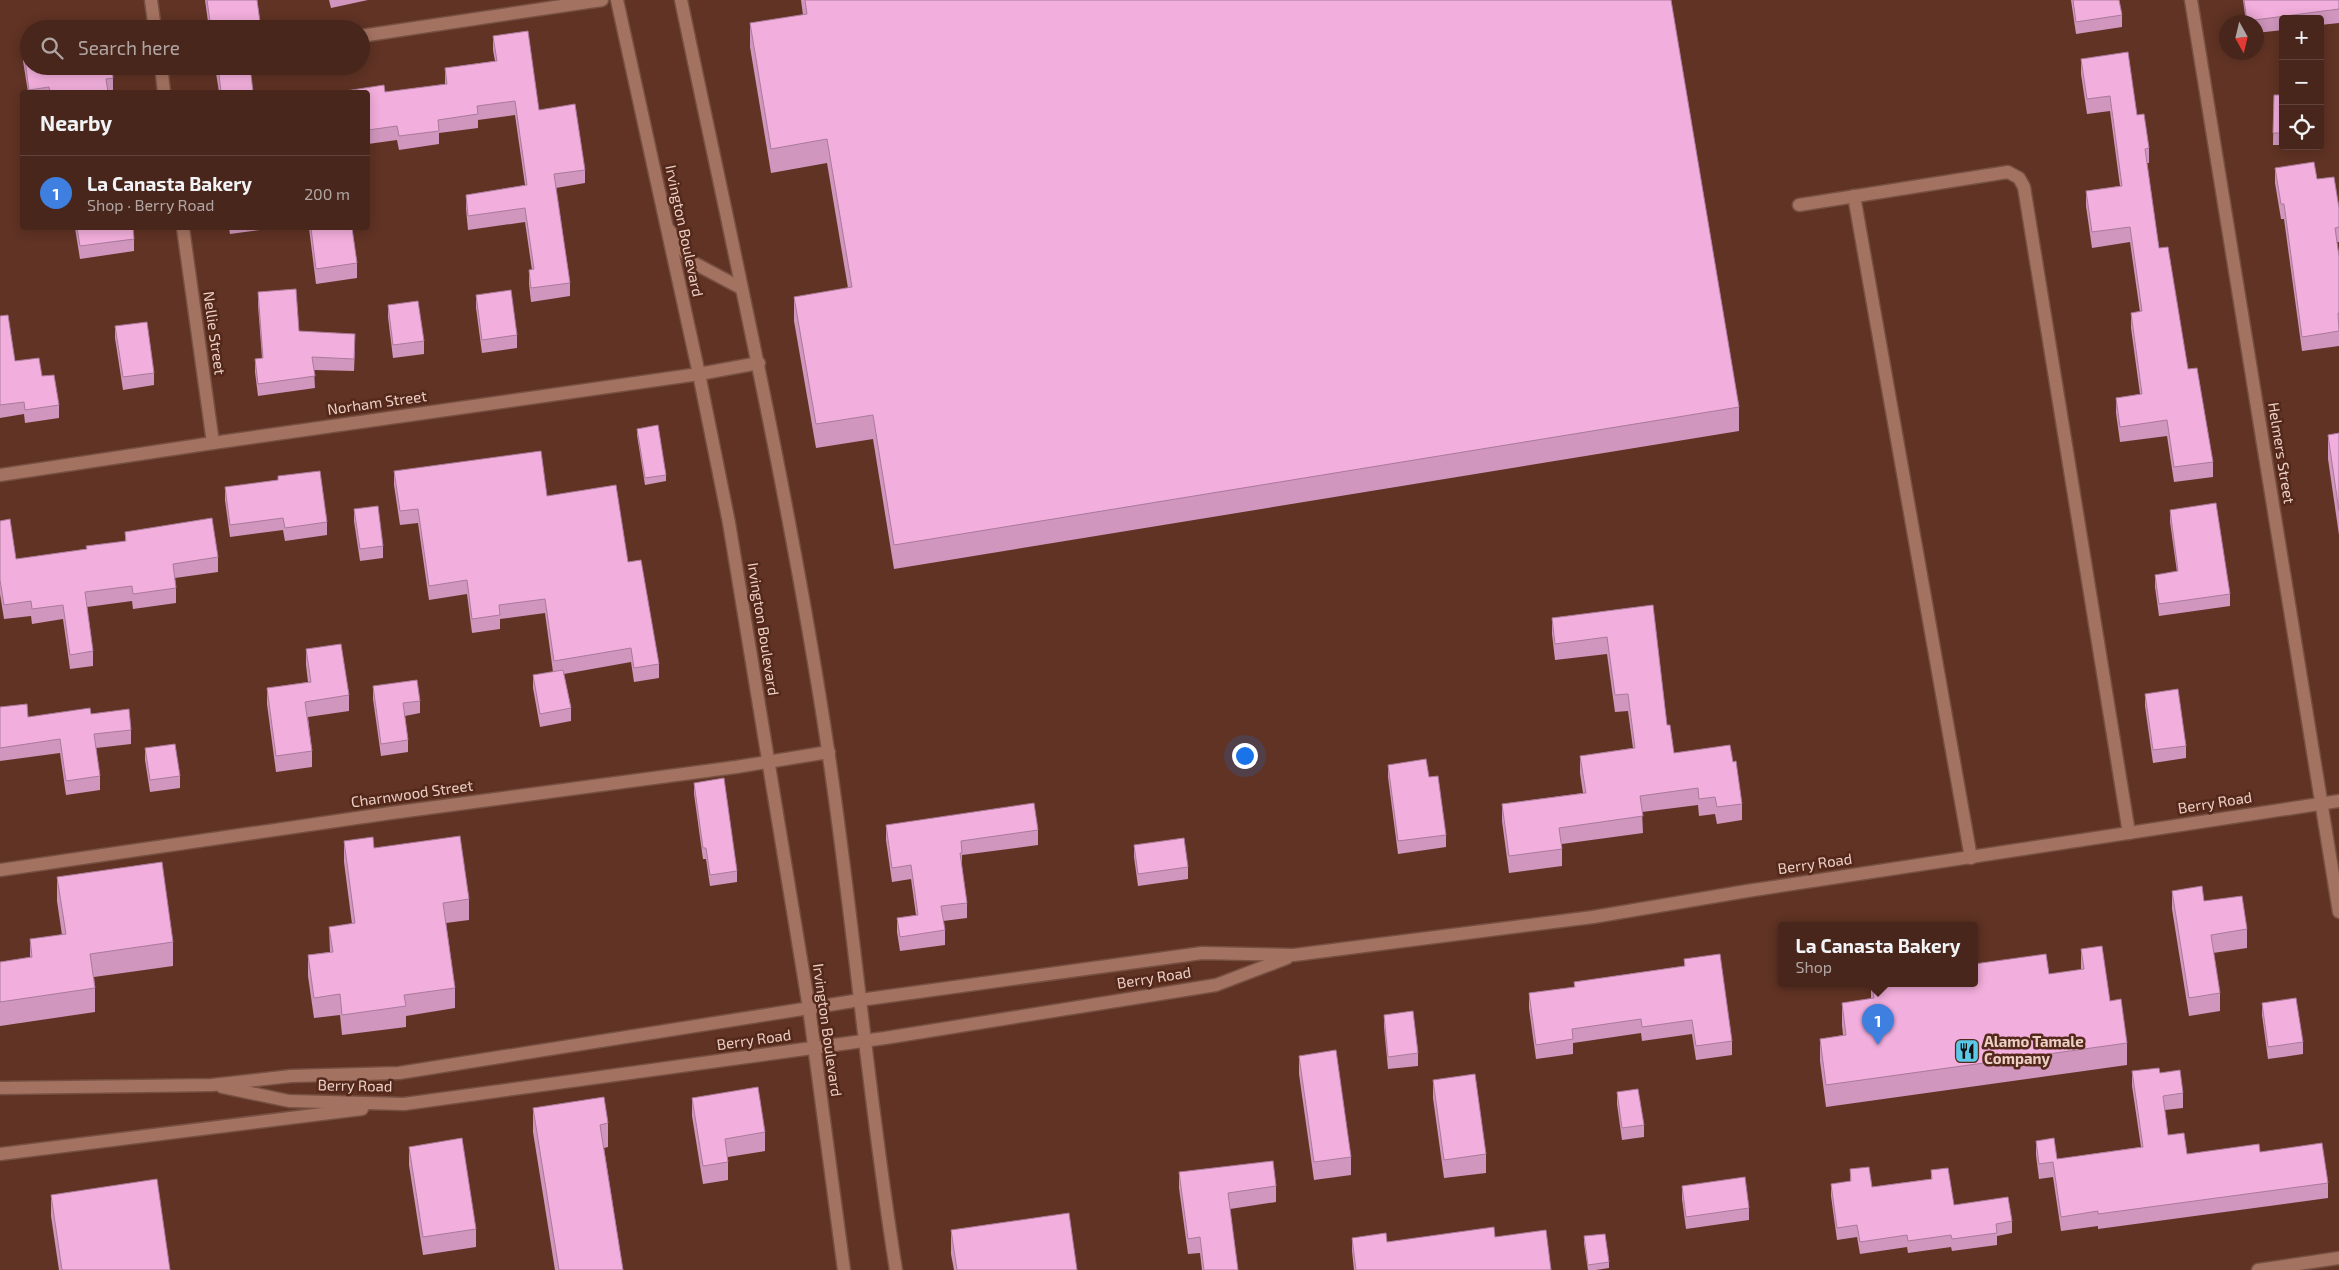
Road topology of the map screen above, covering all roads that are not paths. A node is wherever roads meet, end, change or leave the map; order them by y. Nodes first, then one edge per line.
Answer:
1 (151, 0) edge
2 (602, 0) edge
3 (617, 0) edge
4 (681, 0) edge
5 (2191, 0) edge
6 (154, 20) edge
7 (370, 35) edge
8 (162, 75) edge
9 (164, 90) edge
10 (1854, 196) junction
11 (1799, 205) dead end
12 (665, 225) junction
13 (183, 230) edge
14 (741, 288) junction
15 (759, 363) junction
16 (699, 374) junction
17 (213, 443) junction
18 (0, 475) edge
19 (828, 752) junction
20 (768, 762) junction
21 (2339, 801) edge
22 (2322, 803) junction
23 (2129, 833) junction
24 (1971, 858) junction
25 (0, 870) edge
26 (2339, 912) edge
27 (1294, 955) junction
28 (860, 1000) junction
29 (809, 1008) junction
30 (865, 1041) junction
31 (814, 1049) junction
32 (212, 1085) junction
33 (0, 1088) edge
34 (404, 1104) junction
35 (0, 1154) edge
36 (2339, 1258) edge
37 (844, 1270) edge
38 (896, 1270) edge
39 (2258, 1270) edge

1 - 6 street
2 - 7 street
3 - 12 street, Irvington Boulevard
4 - 14 street
5 - 22 street, Helmers Street
8 - 9 street
10 - 11 street
10 - 23 street
10 - 24 street
12 - 14 street
12 - 16 street, Irvington Boulevard
13 - 17 street, Nellie Street
14 - 15 street
15 - 16 street, Norham Street
15 - 19 street
16 - 17 street, Norham Street
16 - 20 street, Irvington Boulevard
17 - 18 street, Norham Street
19 - 20 street, Charnwood Street
19 - 28 street
20 - 25 street, Charnwood Street
20 - 29 street, Irvington Boulevard
21 - 22 street, Berry Road
22 - 23 street, Berry Road
22 - 26 street, Helmers Street
23 - 24 street, Berry Road
24 - 27 street, Berry Road
27 - 28 street, Berry Road
27 - 30 street, Berry Road
28 - 29 street, Berry Road
28 - 30 street
29 - 31 street, Irvington Boulevard
29 - 32 street, Berry Road
30 - 31 street, Berry Road
30 - 38 street
31 - 34 street, Berry Road
31 - 37 street, Irvington Boulevard
32 - 33 street, Berry Road
32 - 34 street, Berry Road
34 - 35 street
36 - 39 street

